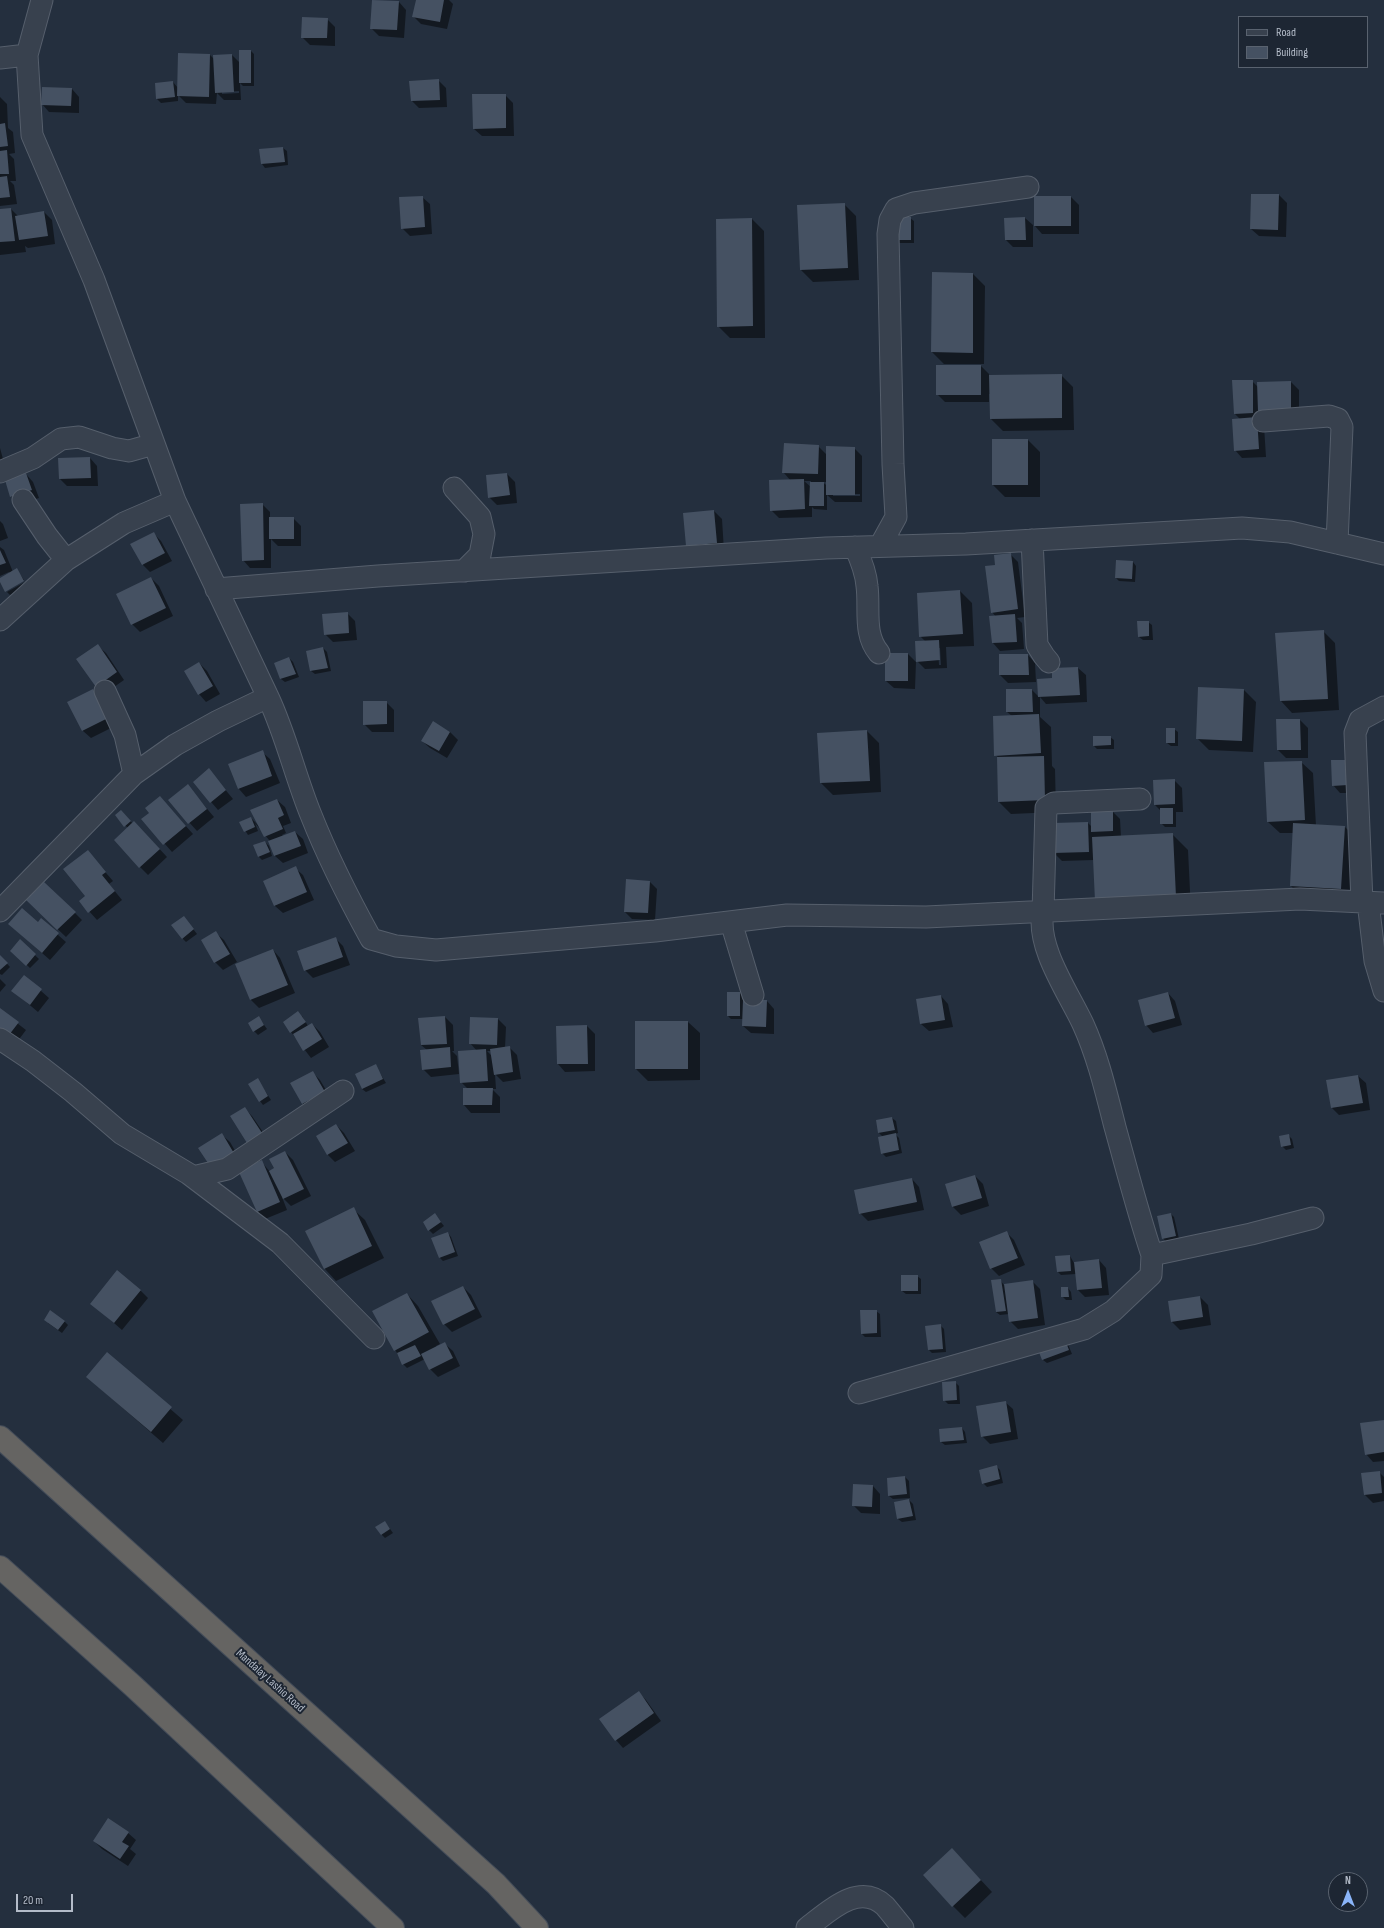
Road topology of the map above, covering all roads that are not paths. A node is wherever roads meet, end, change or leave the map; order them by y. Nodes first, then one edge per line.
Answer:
1 (42, 0) edge
2 (27, 56) junction
3 (0, 58) edge
4 (1028, 187) dead end
5 (1263, 421) dead end
6 (154, 444) junction
7 (0, 472) edge
8 (454, 488) dead end
9 (23, 500) dead end
10 (176, 501) junction
11 (1032, 540) junction
12 (1337, 543) junction
13 (880, 546) junction
14 (855, 547) junction
15 (1384, 554) edge
16 (66, 560) junction
17 (464, 570) junction
18 (216, 589) junction
19 (0, 620) edge
20 (879, 653) dead end
21 (1049, 662) dead end
22 (105, 691) dead end
23 (268, 697) junction
24 (1384, 707) edge
25 (134, 774) junction
26 (1140, 798) dead end
27 (1371, 902) edge
28 (0, 911) edge
29 (1043, 912) junction
30 (731, 922) junction
31 (1384, 992) edge
32 (753, 995) dead end
33 (0, 1039) edge
34 (343, 1091) dead end
35 (193, 1177) junction
36 (1313, 1218) dead end
37 (1152, 1256) junction
38 (374, 1338) dead end
39 (859, 1393) dead end
40 (0, 1437) edge
41 (0, 1567) edge
42 (393, 1928) edge
43 (537, 1928) edge
44 (807, 1928) edge
45 (903, 1928) edge

1 - 2 street
2 - 3 street
2 - 6 street
4 - 13 street
5 - 12 street
6 - 7 street
6 - 10 street
8 - 17 street
9 - 16 street
10 - 16 street
10 - 18 street
11 - 12 street
11 - 13 street
11 - 21 street
12 - 15 street
13 - 14 street
14 - 17 street
14 - 20 street
16 - 19 street
17 - 18 street
18 - 23 street
22 - 25 street
23 - 25 street
23 - 30 street
24 - 27 street
25 - 28 street
26 - 29 street
27 - 29 street
27 - 31 street
29 - 30 street
29 - 37 street
30 - 32 street
33 - 35 street
34 - 35 street
35 - 38 street
36 - 37 street
37 - 39 street
40 - 43 highway, Mandalay Lashio Road
41 - 42 highway
44 - 45 street

